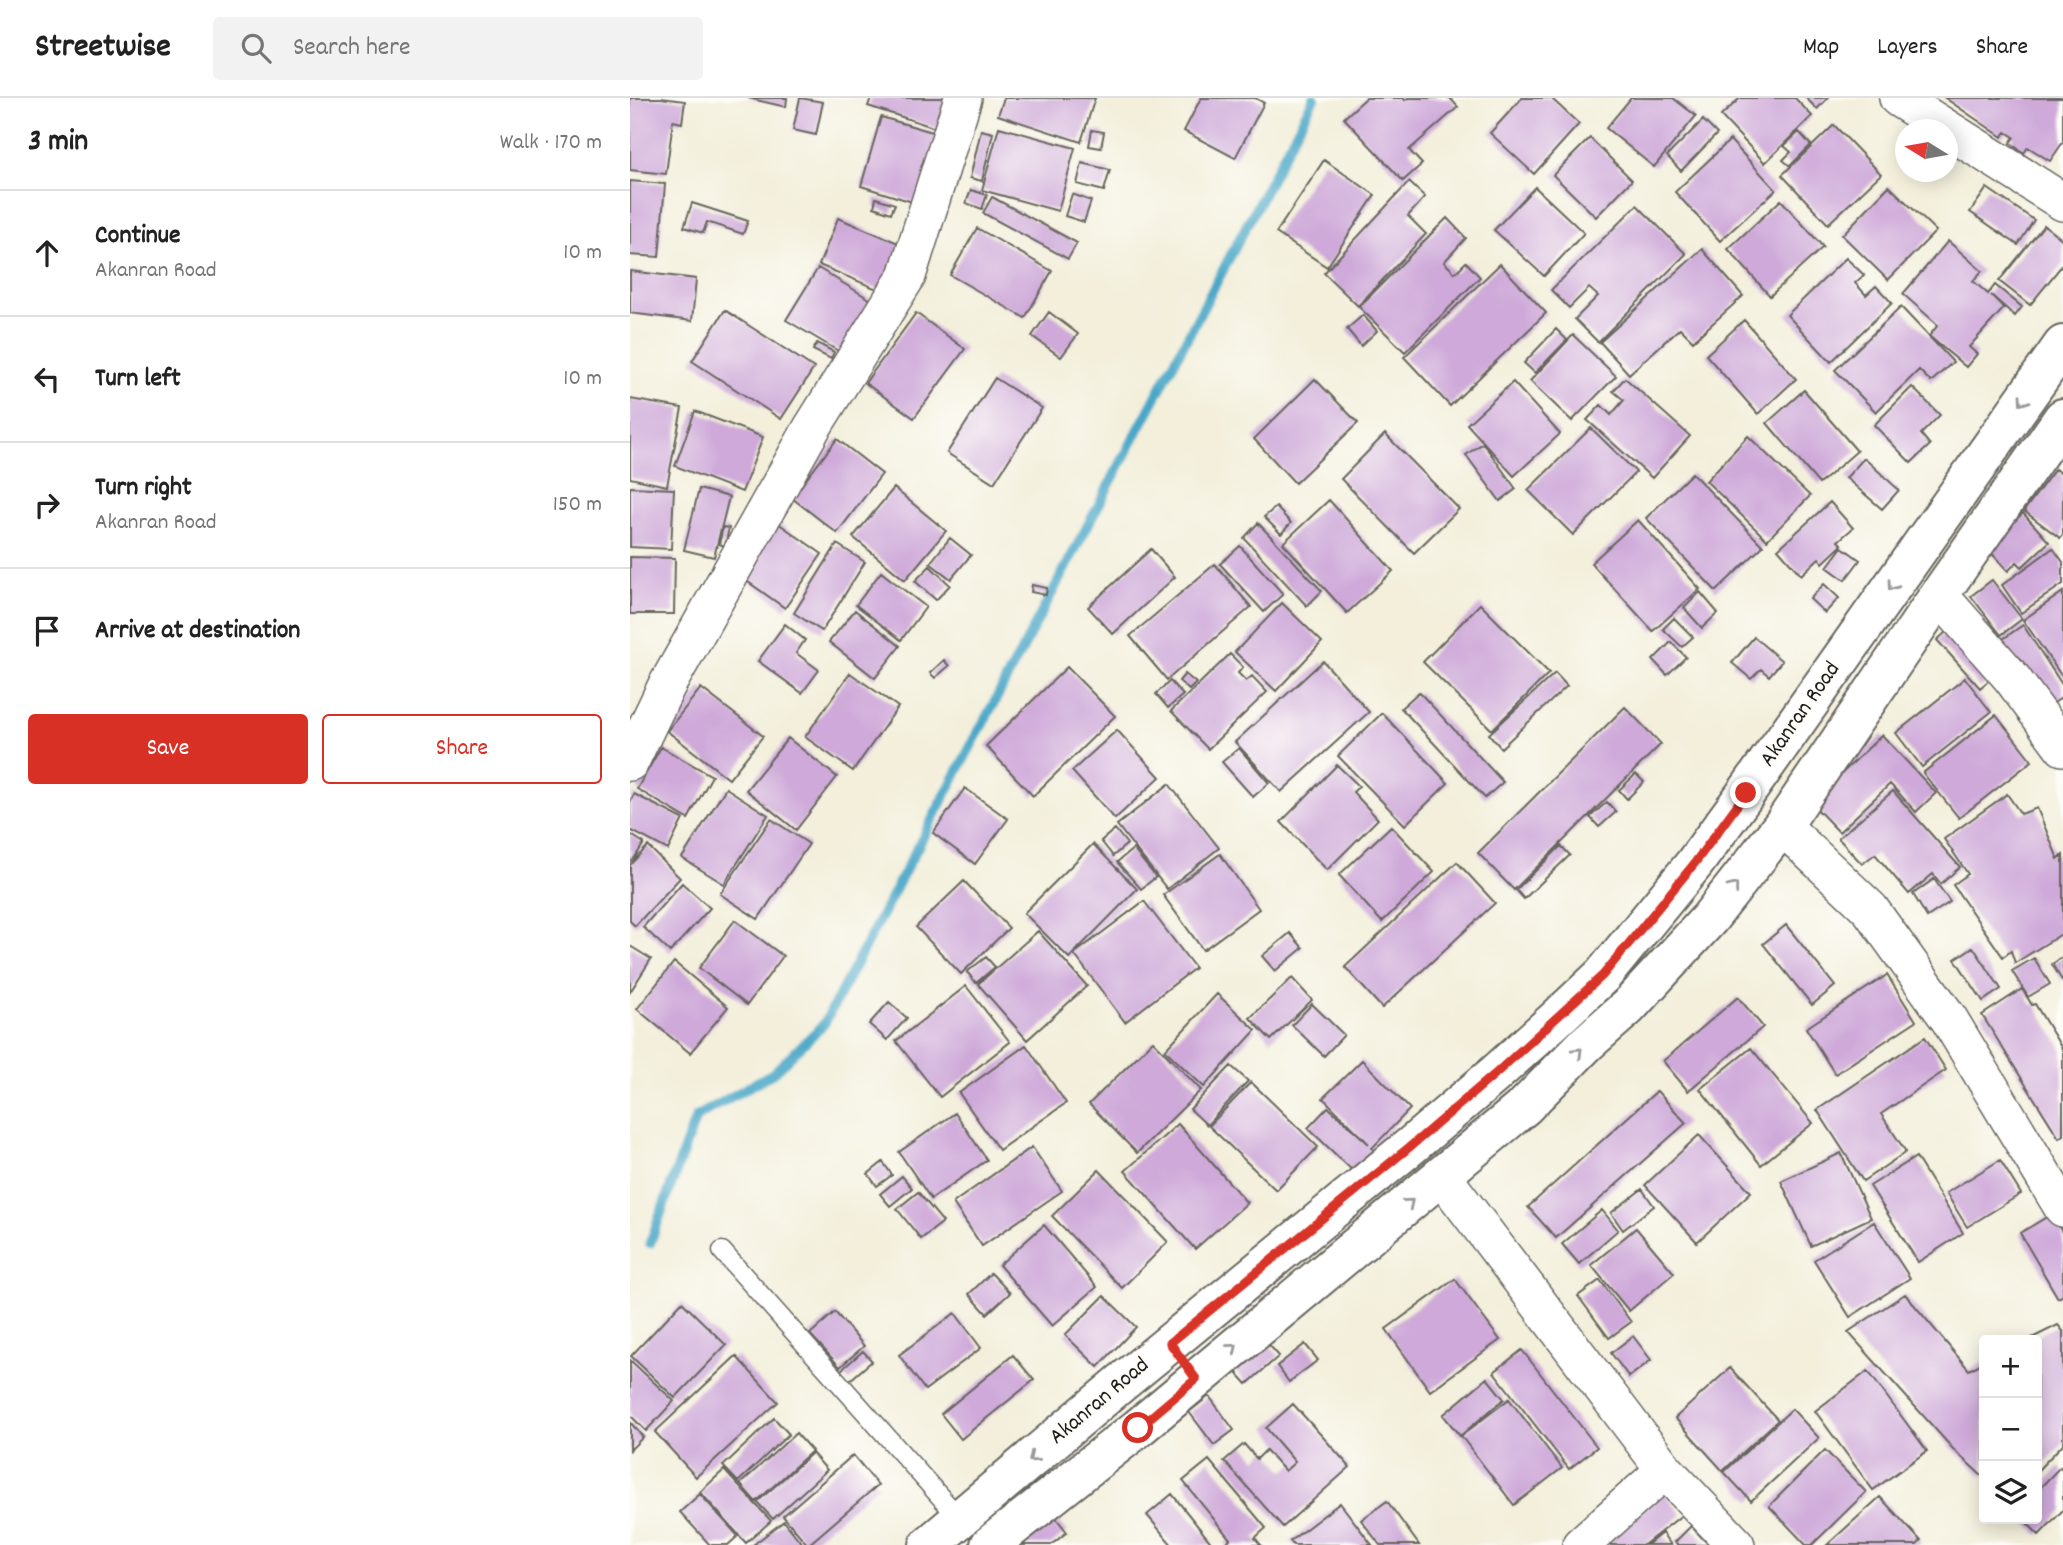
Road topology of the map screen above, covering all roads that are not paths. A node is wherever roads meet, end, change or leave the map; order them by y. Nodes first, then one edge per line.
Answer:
1 (963, 98) edge
2 (1898, 98) edge
3 (2059, 191) edge
4 (2063, 345) edge
5 (2063, 418) edge
6 (1939, 595) junction
7 (2063, 747) edge
8 (630, 762) edge
9 (1782, 826) junction
10 (1442, 1176) junction
11 (2063, 1208) edge
12 (722, 1251) dead end
13 (1170, 1343) junction
14 (1196, 1379) junction
15 (1665, 1470) junction
16 (960, 1519) junction
17 (929, 1545) edge
18 (990, 1545) edge
19 (1581, 1545) edge
20 (1736, 1545) edge

1 - 8 street
2 - 3 street
4 -> 13 main road, Akanran Road
5 - 6 main road, Akanran Road
6 - 7 street
6 - 9 main road, Akanran Road
10 -> 9 main road, Akanran Road
9 - 11 street
14 -> 10 main road, Akanran Road
10 - 15 street
12 - 16 lane
13 - 14 main road
13 -> 16 main road, Akanran Road
14 - 18 main road, Akanran Road
15 - 19 street
15 - 20 street
16 - 17 main road, Akanran Road

